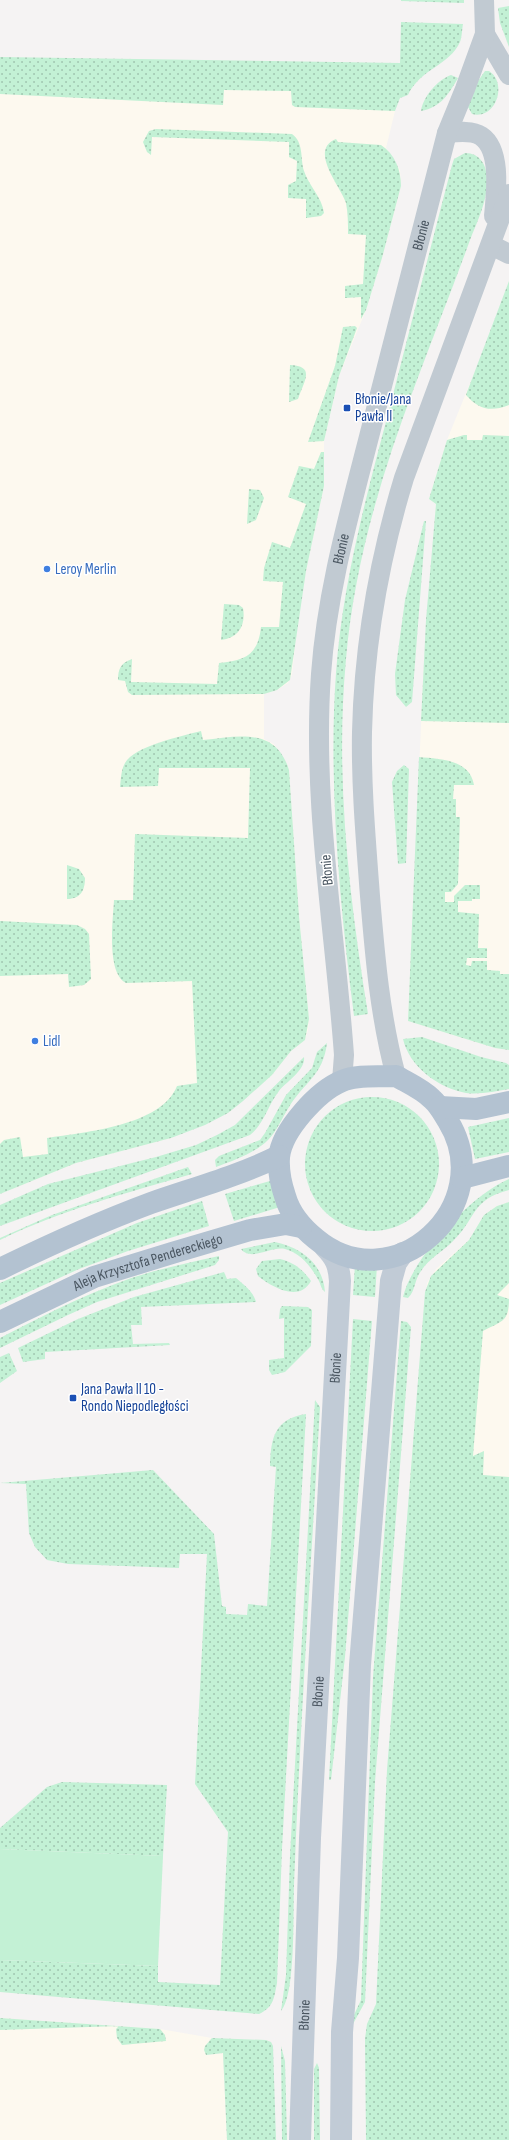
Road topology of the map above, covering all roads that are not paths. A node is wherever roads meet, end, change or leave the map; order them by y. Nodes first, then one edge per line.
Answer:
1 (484, 0) edge
2 (485, 34) junction
3 (509, 75) edge
4 (447, 133) junction
5 (509, 194) edge
6 (491, 245) junction
7 (509, 254) edge
8 (396, 1076) junction
9 (342, 1081) junction
10 (509, 1102) edge
11 (440, 1107) junction
12 (279, 1156) junction
13 (509, 1166) edge
14 (462, 1178) junction
15 (301, 1227) junction
16 (326, 1247) junction
17 (403, 1253) junction
18 (0, 1269) edge
19 (0, 1322) edge
20 (300, 2140) edge
21 (341, 2140) edge

1 - 2 street, Błonie
2 - 3 street, Błonie
2 - 4 street, Błonie
4 - 6 street
4 - 9 street, Błonie
5 - 6 street
6 - 7 street
6 - 8 street
8 - 9 main road
8 - 11 main road
9 - 12 main road
10 - 11 main road
11 - 14 main road
12 - 15 main road
12 - 18 main road
13 - 14 main road
14 - 17 main road
15 - 16 main road
15 - 19 main road, Aleja Krzysztofa Pendereckiego
16 - 17 main road
16 - 20 main road, Błonie
17 - 21 main road

